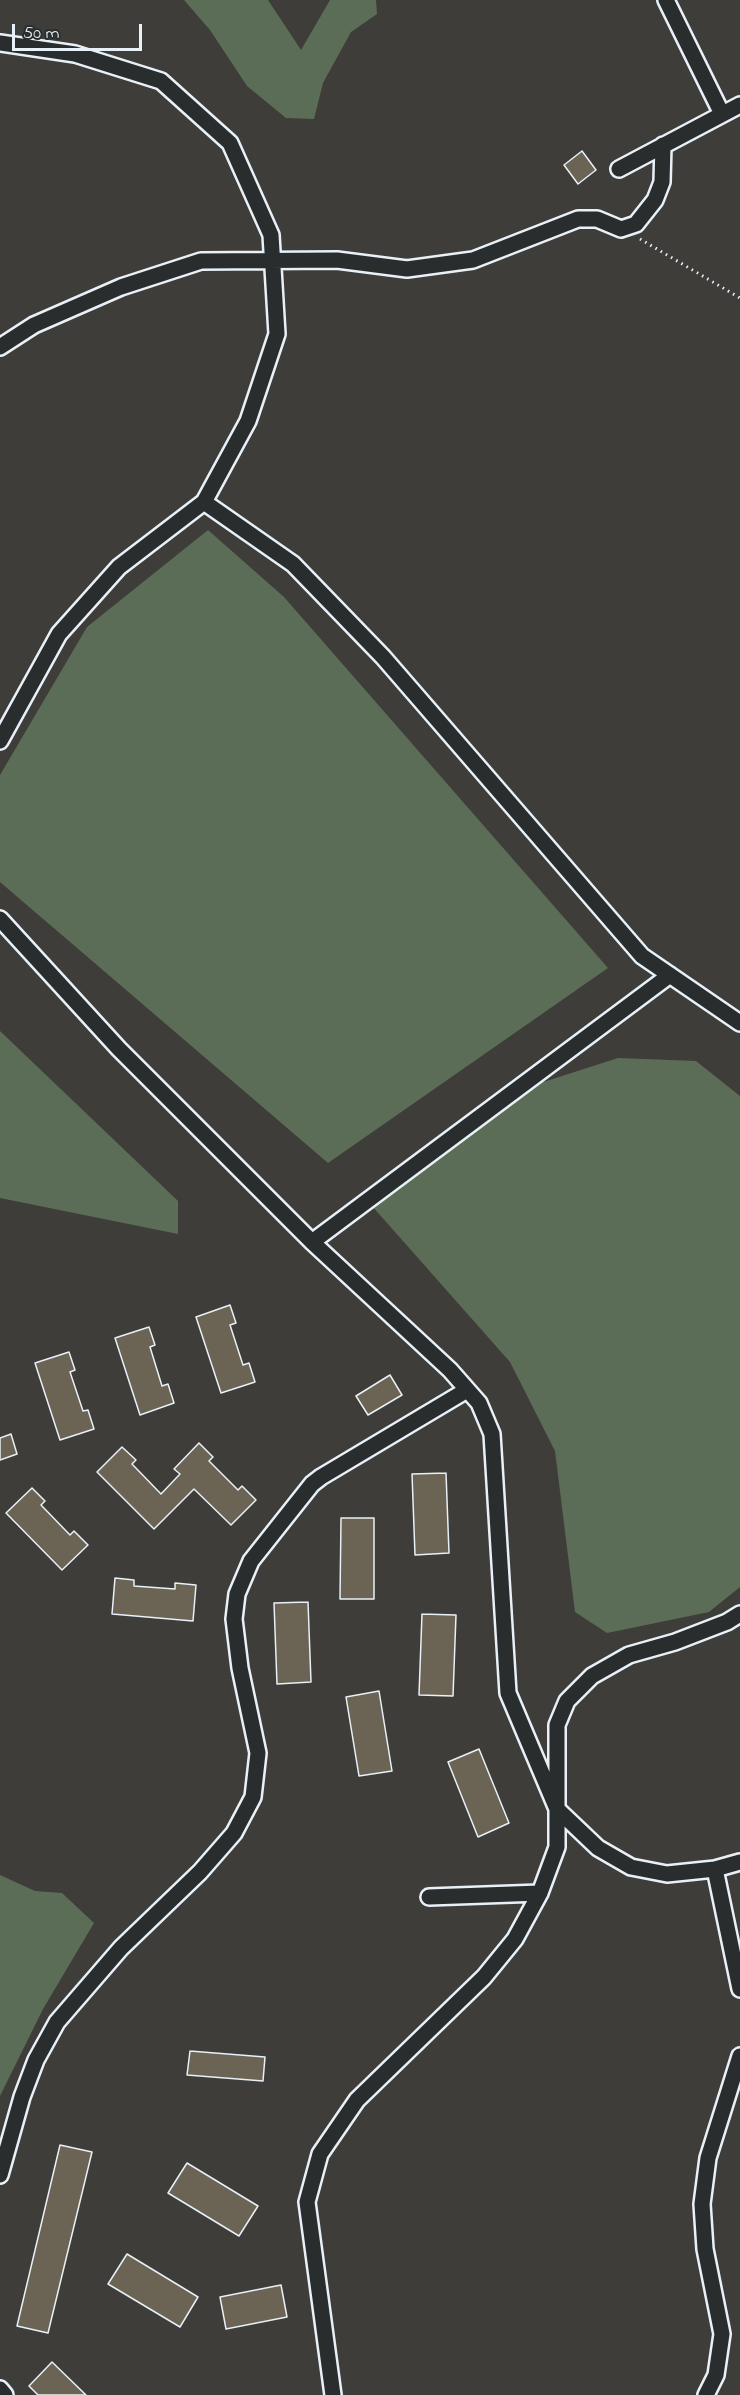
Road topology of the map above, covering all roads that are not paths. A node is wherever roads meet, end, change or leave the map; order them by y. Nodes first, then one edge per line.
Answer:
1 (666, 0) edge
2 (0, 43) edge
3 (740, 105) edge
4 (722, 114) junction
5 (663, 145) junction
6 (619, 169) dead end
7 (273, 260) junction
8 (0, 347) edge
9 (204, 502) junction
10 (0, 741) edge
11 (0, 919) edge
12 (670, 975) junction
13 (740, 1023) edge
14 (312, 1242) junction
15 (467, 1389) junction
16 (740, 1614) edge
17 (557, 1809) junction
18 (740, 1862) edge
19 (715, 1869) junction
20 (540, 1893) junction
21 (429, 1897) dead end
22 (740, 1989) edge
23 (740, 2056) edge
24 (0, 2175) edge
25 (0, 2389) edge
26 (5, 2395) edge
27 (333, 2395) edge
28 (706, 2395) edge

1 - 4 street
2 - 7 street
3 - 4 street
4 - 5 street
5 - 6 street
5 - 7 street
7 - 8 street
7 - 9 street
9 - 10 street
9 - 12 street
11 - 14 street
12 - 13 street
12 - 14 street
14 - 15 street
15 - 17 street
15 - 24 street
16 - 17 street
17 - 19 street
17 - 20 street
18 - 19 street
19 - 22 street
20 - 21 street
20 - 27 street
23 - 28 street
25 - 26 street

